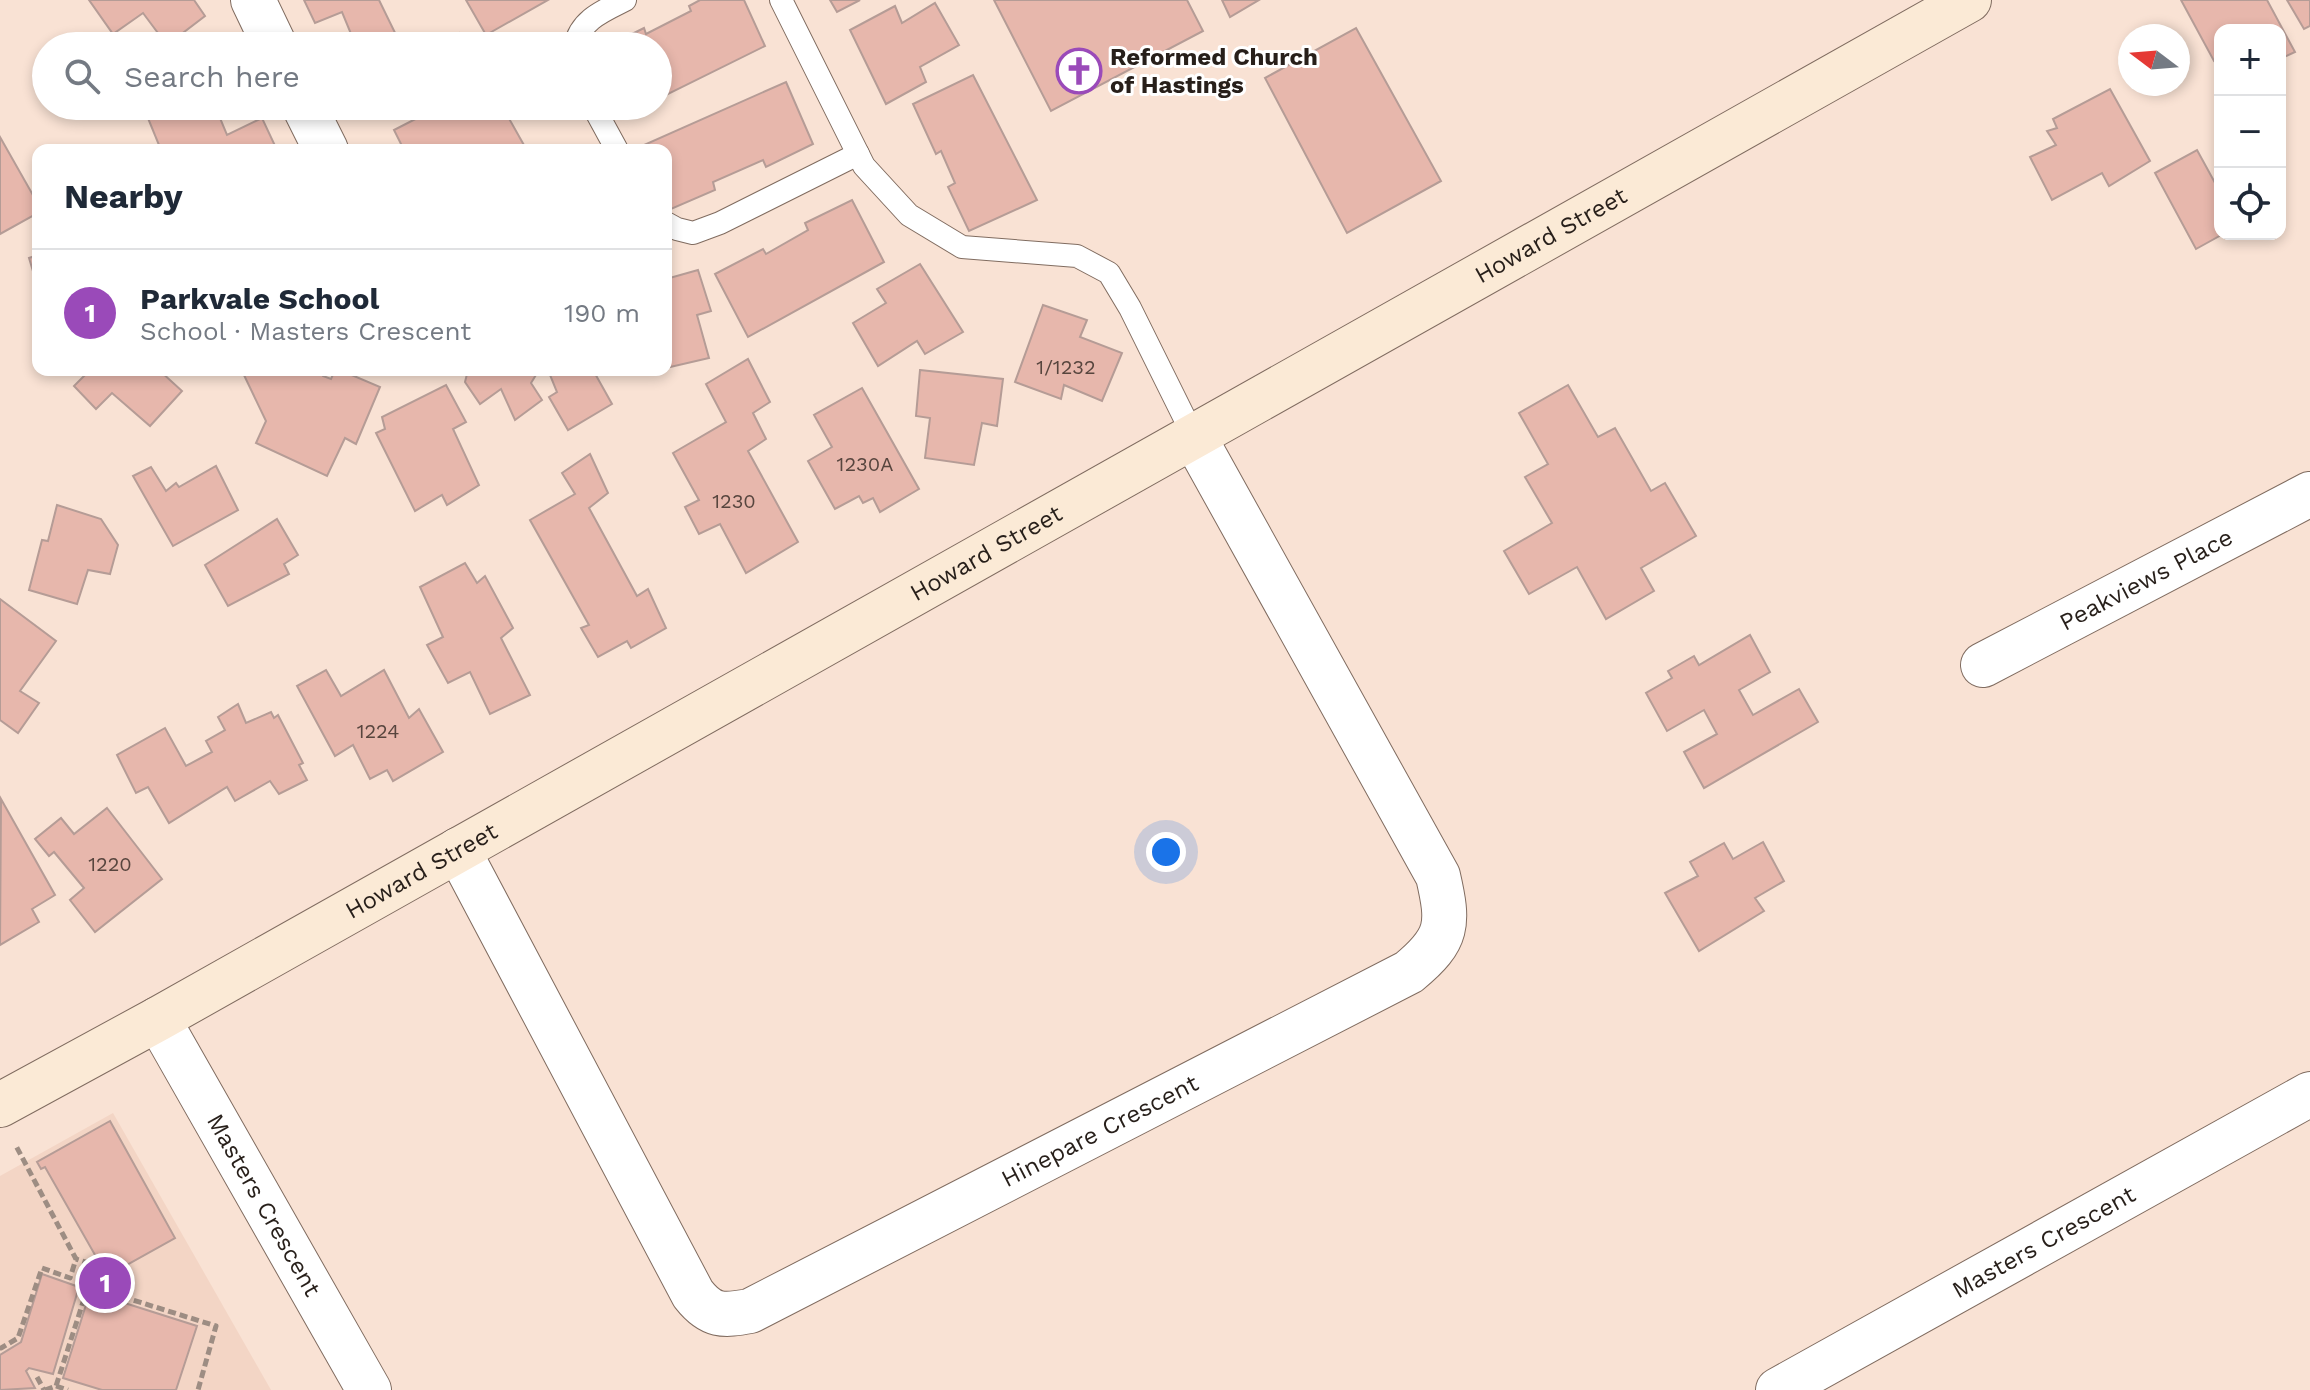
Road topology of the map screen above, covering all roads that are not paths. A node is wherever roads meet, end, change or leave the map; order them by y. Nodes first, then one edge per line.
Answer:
1 (253, 0) edge
2 (625, 0) edge
3 (781, 0) edge
4 (1969, 0) edge
5 (268, 32) edge
6 (579, 32) edge
7 (311, 120) edge
8 (601, 120) edge
9 (323, 144) edge
10 (614, 144) edge
11 (858, 154) junction
12 (672, 226) edge
13 (1194, 437) junction
14 (2310, 494) edge
15 (1983, 665) dead end
16 (458, 850) junction
17 (158, 1019) junction
18 (2310, 1094) edge
19 (0, 1105) edge
20 (369, 1390) edge
21 (1778, 1390) edge

1 - 5 street
2 - 6 lane
3 - 11 lane
4 - 13 street, Howard Street
7 - 9 street
8 - 10 lane
11 - 12 lane
11 - 13 lane
13 - 16 street, Howard Street
13 - 16 street, Hinepare Crescent
14 - 15 street, Peakviews Place
16 - 17 street, Howard Street
17 - 19 street, Howard Street
17 - 20 street, Masters Crescent
18 - 21 street, Masters Crescent

